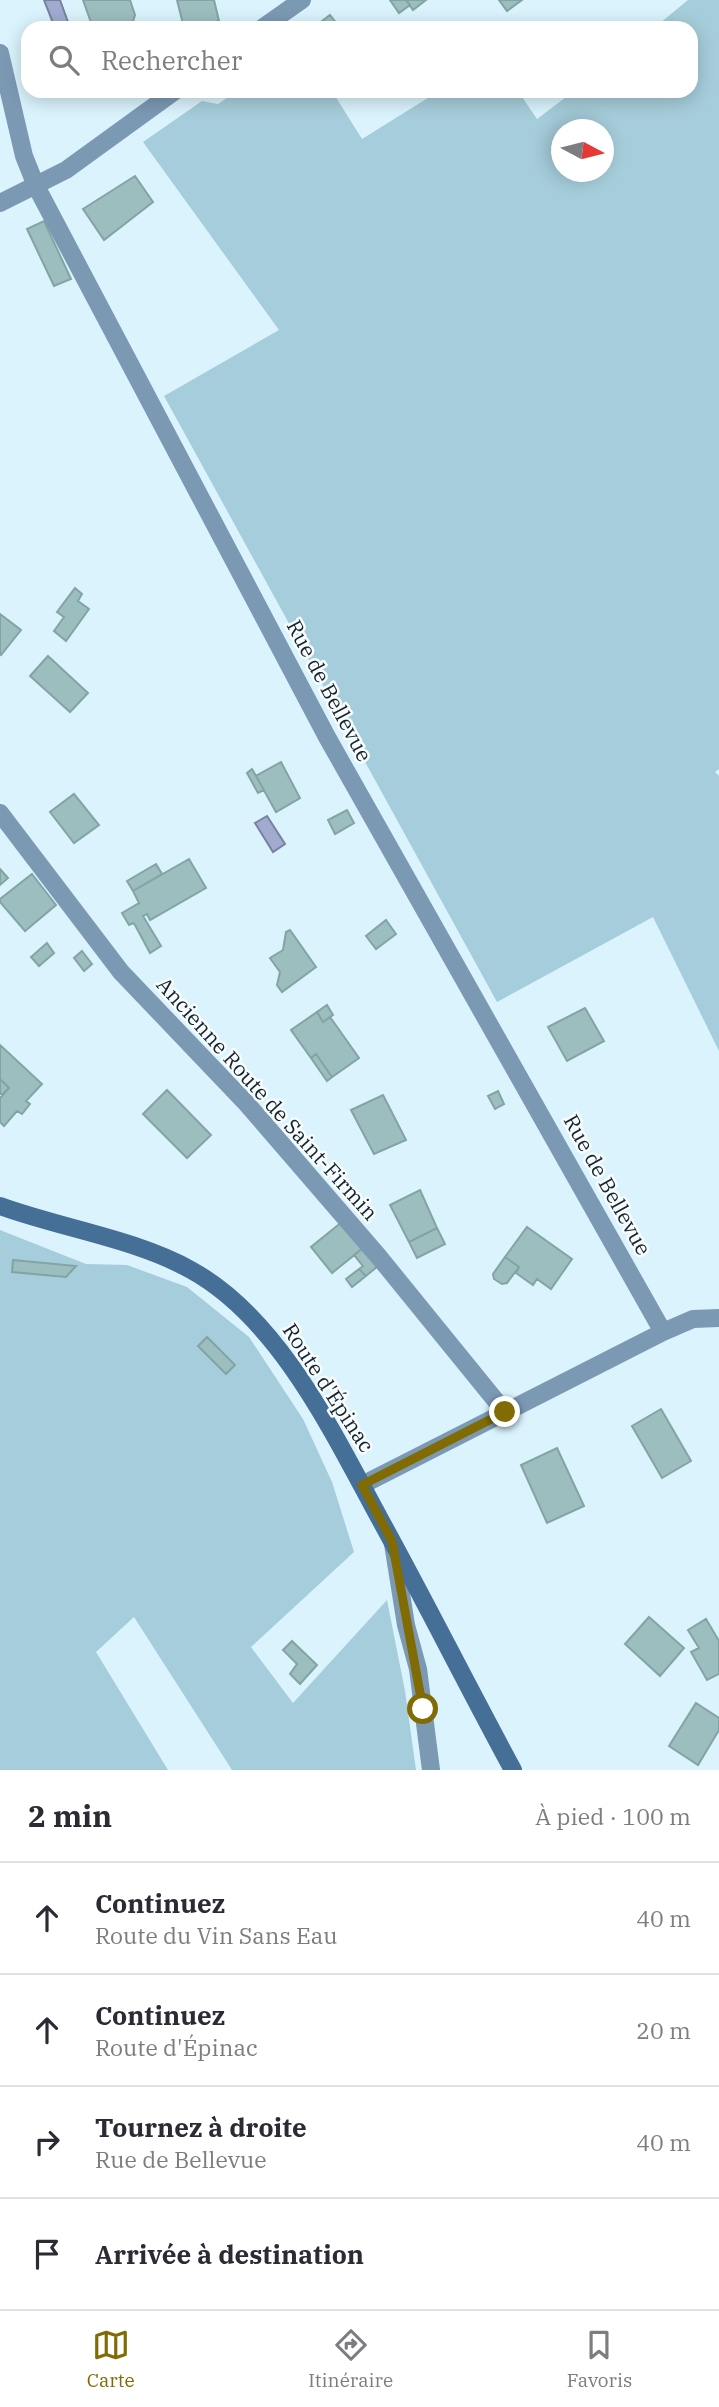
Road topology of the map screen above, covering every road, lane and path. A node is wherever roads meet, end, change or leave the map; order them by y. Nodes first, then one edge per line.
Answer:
1 (302, 0) edge
2 (272, 21) edge
3 (0, 53) edge
4 (165, 98) edge
5 (36, 186) junction
6 (0, 203) edge
7 (0, 813) edge
8 (0, 1206) edge
9 (719, 1318) edge
10 (663, 1332) junction
11 (505, 1412) junction
12 (362, 1485) junction
13 (392, 1541) junction
14 (431, 1770) edge
15 (513, 1770) edge

1 - 2 street
3 - 5 street, Rue de Bellevue
4 - 5 street
5 - 6 street
5 - 10 street, Rue de Bellevue
7 - 11 street, Ancienne Route de Saint-Firmin
8 - 12 main road, Route d'Épinac
9 - 10 street
10 - 11 street
11 - 12 street
12 - 13 main road, Route d'Épinac
13 - 14 street
13 - 15 main road, Route d'Épinac

